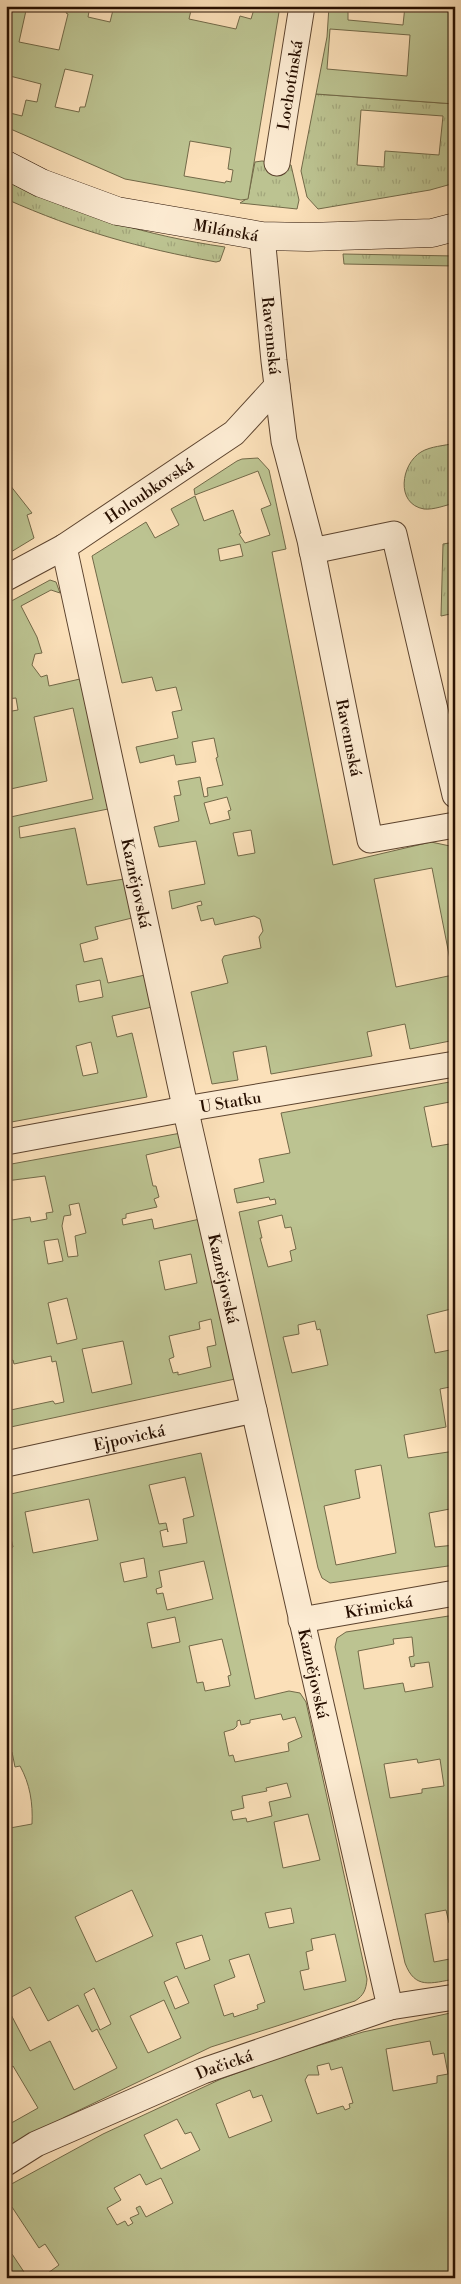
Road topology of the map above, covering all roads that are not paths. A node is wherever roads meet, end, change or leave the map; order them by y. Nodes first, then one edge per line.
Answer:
1 (302, 6) edge
2 (277, 163) dead end
3 (6, 165) edge
4 (455, 226) edge
5 (262, 236) junction
6 (277, 386) junction
7 (64, 547) junction
8 (312, 551) junction
9 (6, 578) edge
10 (455, 795) edge
11 (455, 825) edge
12 (455, 1064) edge
13 (186, 1109) junction
14 (6, 1142) edge
15 (254, 1410) junction
16 (6, 1464) edge
17 (455, 1593) edge
18 (302, 1620) junction
19 (455, 1997) edge
20 (390, 2007) junction
21 (6, 2163) edge

1 - 2 street, Lochotínská
3 - 5 street, Milánská
4 - 5 street, Milánská
5 - 6 street, Ravennská
6 - 7 street, Holoubkovská
6 - 8 street, Ravennská
7 - 9 street, Holoubkovská
7 - 13 street, Kaznějovská
8 - 10 street
8 - 11 street, Ravennská
12 - 13 street, U Statku
13 - 14 street, U Statku
13 - 15 street, Kaznějovská
15 - 16 street, Ejpovická
15 - 18 street, Kaznějovská
17 - 18 street, Křimická
18 - 20 street, Kaznějovská
19 - 20 street, Dačická
20 - 21 street, Dačická

